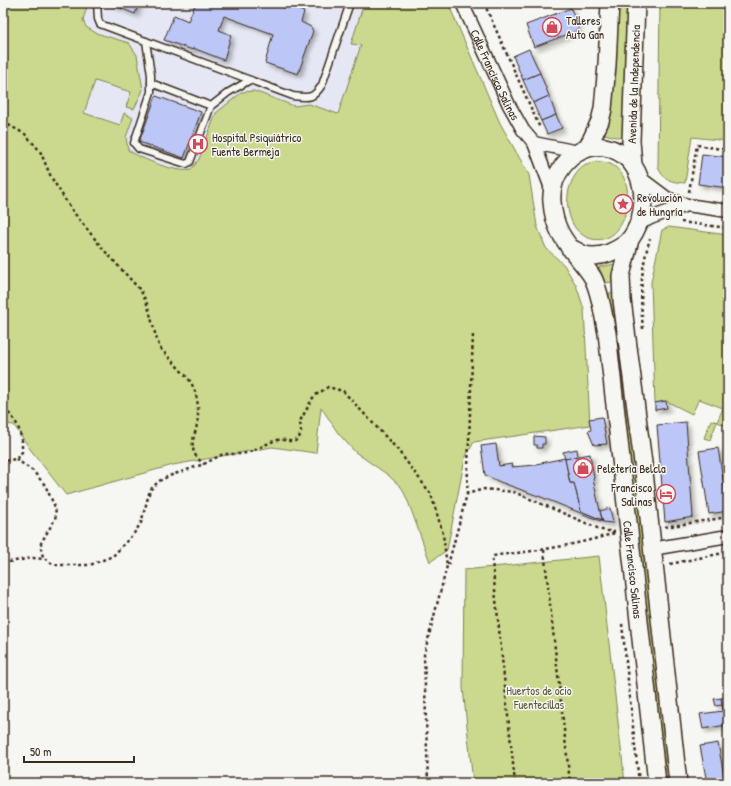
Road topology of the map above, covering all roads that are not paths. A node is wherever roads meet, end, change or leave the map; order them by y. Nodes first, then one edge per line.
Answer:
1 (97, 3) edge
2 (350, 3) edge
3 (462, 3) edge
4 (610, 3) edge
5 (636, 3) edge
6 (146, 41) junction
7 (250, 80) junction
8 (151, 83) junction
9 (211, 106) junction
10 (534, 143) junction
11 (583, 150) junction
12 (636, 171) junction
13 (552, 191) junction
14 (687, 205) junction
15 (728, 211) edge
16 (646, 228) junction
17 (630, 239) junction
18 (569, 247) junction
19 (728, 536) edge
20 (652, 549) junction
21 (657, 783) edge
22 (678, 783) edge

1 - 6 lane
2 - 7 lane
3 - 10 street, Calle Francisco Salinas
4 - 11 main road
5 - 12 main road, Avenida de la Independencia
6 - 7 lane
6 - 8 lane
7 - 9 lane
8 - 9 lane
8 - 9 lane
10 - 11 street
10 - 13 street, Calle Francisco Salinas
11 - 12 main road
11 - 13 main road
12 - 14 street
12 - 16 main road
13 - 18 main road
14 - 15 street
14 - 16 street
16 - 17 main road
17 - 18 main road
17 - 20 main road, Calle Francisco Salinas
18 - 21 main road, Calle Francisco Salinas
19 - 20 street
20 - 22 main road, Calle Francisco Salinas

